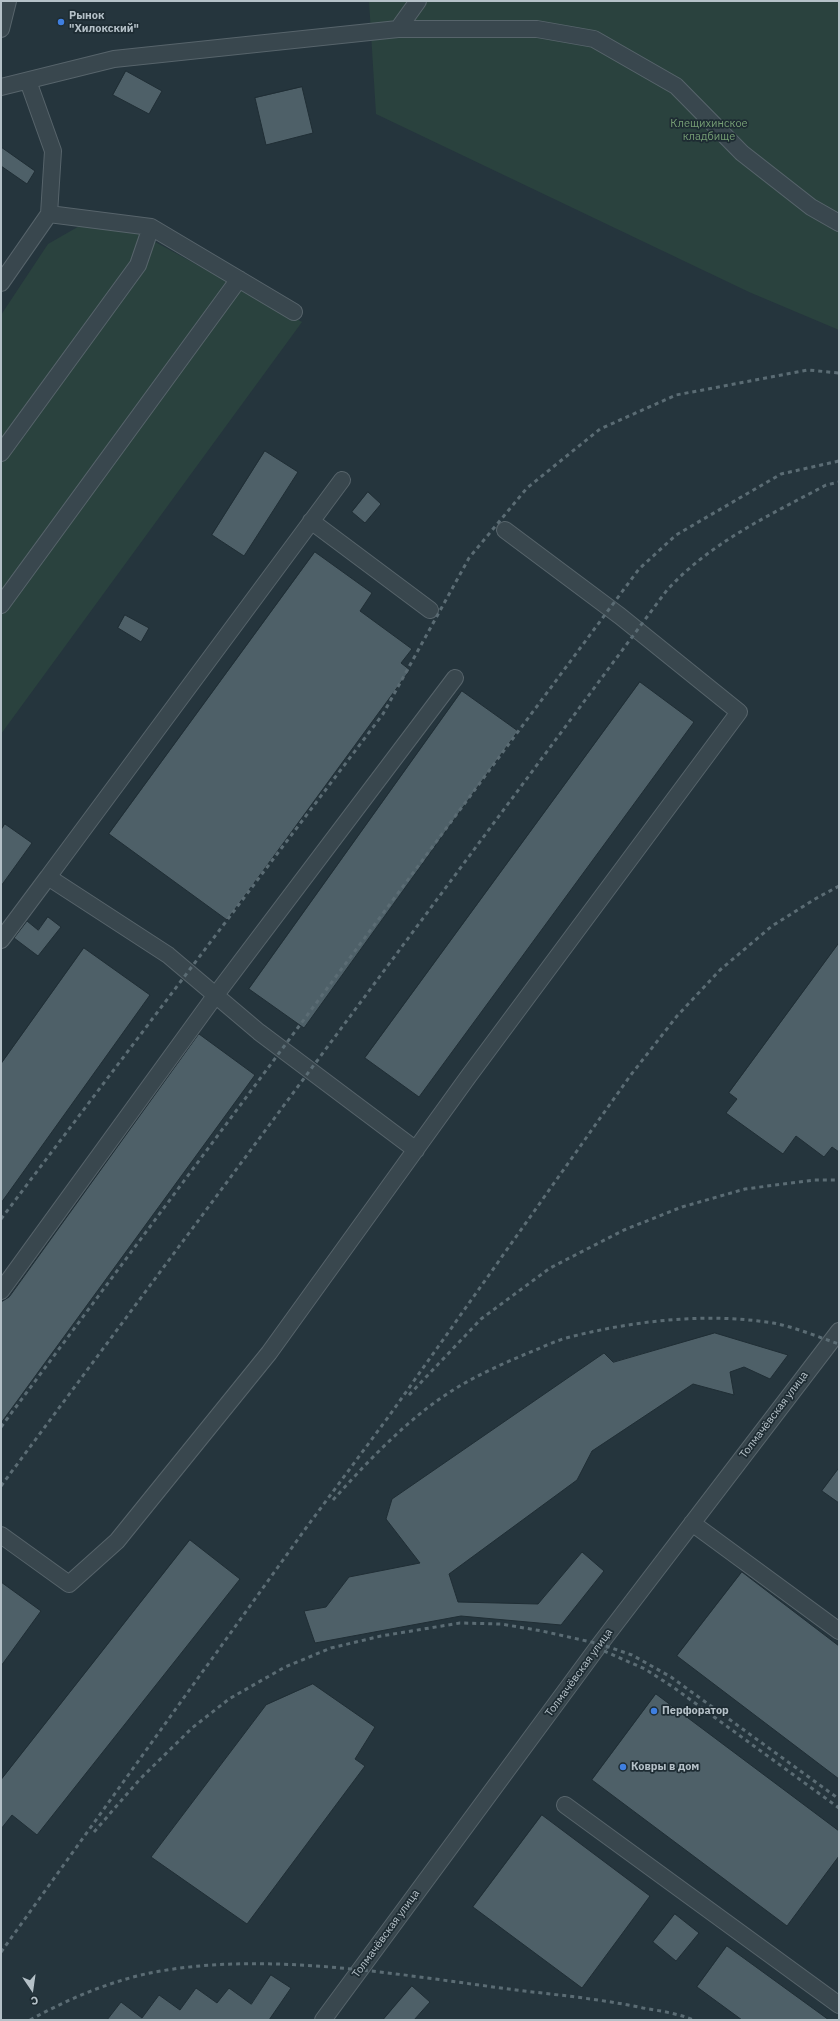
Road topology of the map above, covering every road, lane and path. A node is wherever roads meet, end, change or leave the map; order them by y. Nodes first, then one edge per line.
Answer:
1 (8, 1) edge
2 (418, 1) edge
3 (1, 29) edge
4 (398, 29) junction
5 (28, 81) junction
6 (1, 87) edge
7 (49, 214) junction
8 (839, 223) edge
9 (152, 227) junction
10 (239, 279) junction
11 (1, 283) edge
12 (294, 312) dead end
13 (1, 453) edge
14 (342, 480) dead end
15 (312, 521) junction
16 (505, 530) dead end
17 (1, 605) edge
18 (430, 610) dead end
19 (455, 678) dead end
20 (48, 877) junction
21 (1, 940) edge
22 (215, 996) junction
23 (416, 1150) junction
24 (1, 1291) edge
25 (839, 1331) edge
26 (692, 1523) junction
27 (1, 1534) edge
28 (839, 1631) edge
29 (565, 1805) dead end
30 (839, 2005) edge
31 (323, 2020) edge

1 - 3 street
2 - 4 street
4 - 5 street
4 - 8 street
5 - 6 street
5 - 7 street
7 - 9 street
7 - 11 street
9 - 10 street
9 - 13 street
10 - 12 street
10 - 17 street
14 - 15 street
15 - 18 street
15 - 20 street
16 - 23 street
19 - 22 street
20 - 21 street
20 - 22 street
22 - 23 street
22 - 24 street
23 - 27 street
25 - 26 street, Толмачёвская улица
26 - 28 street
26 - 31 street, Толмачёвская улица
29 - 30 street

